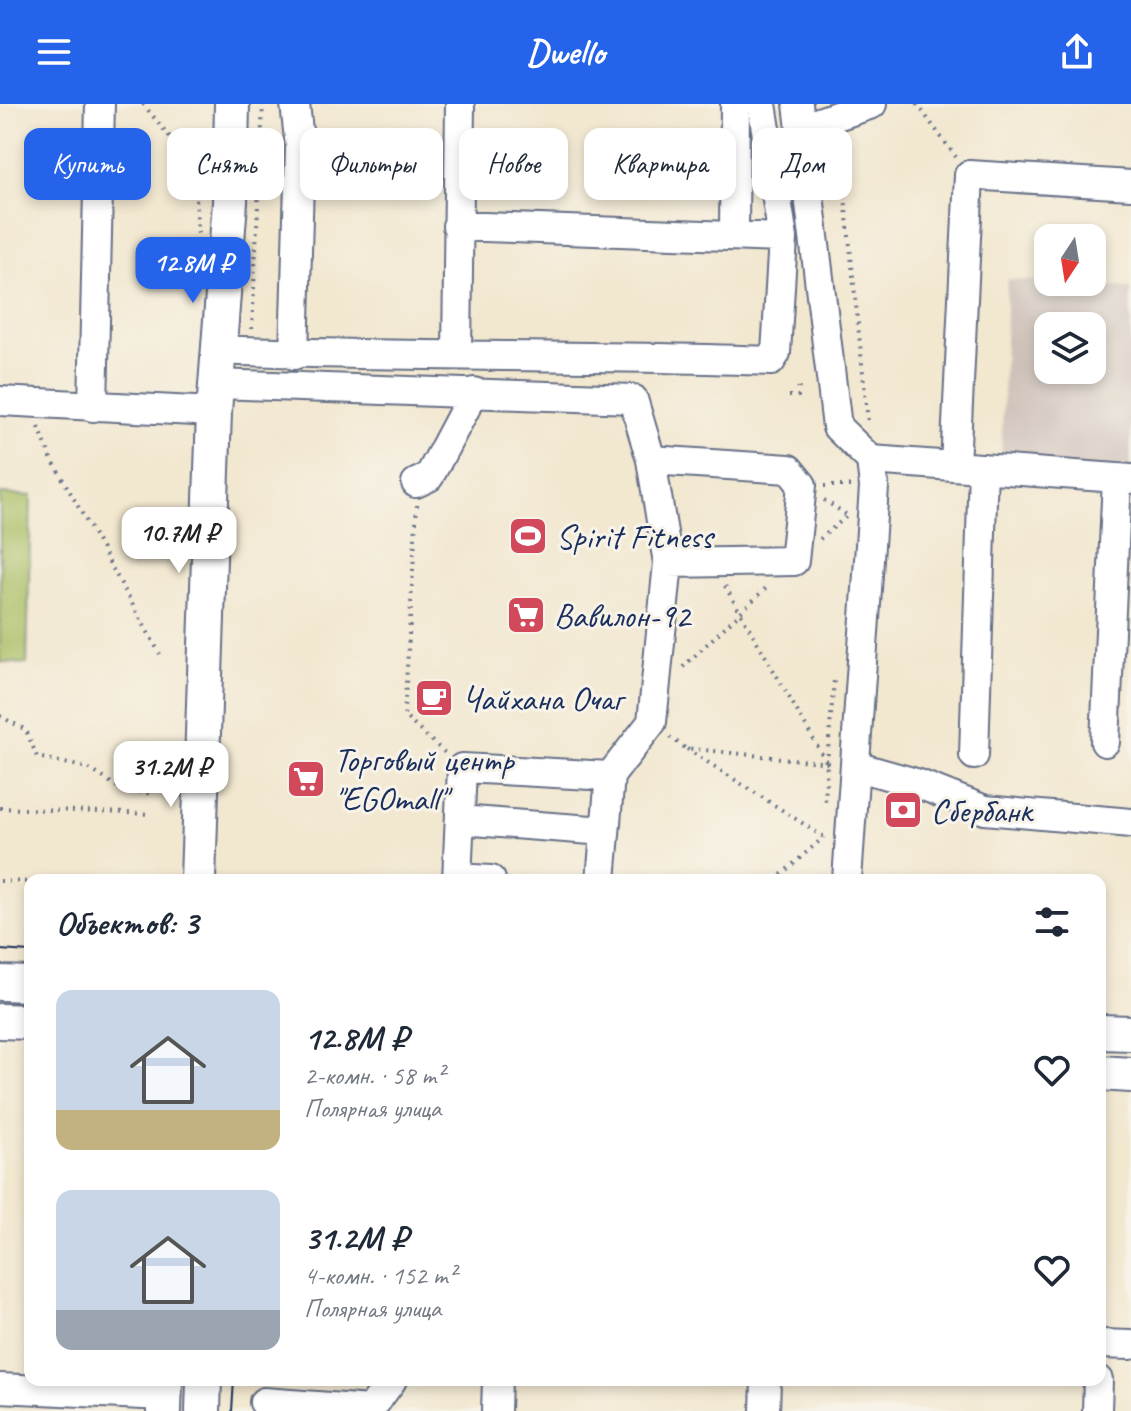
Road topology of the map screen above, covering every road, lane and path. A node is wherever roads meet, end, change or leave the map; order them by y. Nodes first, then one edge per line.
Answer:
1 (100, 104) edge
2 (143, 104) edge
3 (232, 104) edge
4 (263, 104) edge
5 (295, 104) edge
6 (460, 104) edge
7 (735, 104) edge
8 (762, 104) edge
9 (872, 104) edge
10 (917, 104) edge
11 (800, 116) edge
12 (831, 117) junction
13 (969, 175) junction
14 (1131, 185) edge
15 (457, 226) junction
16 (734, 235) junction
17 (783, 238) junction
18 (199, 249) dead end
19 (234, 351) junction
20 (457, 353) junction
21 (294, 355) junction
22 (799, 384) dead end
23 (474, 392) junction
24 (789, 396) dead end
25 (215, 398) junction
26 (0, 401) edge
27 (30, 403) junction
28 (93, 407) junction
29 (651, 460) junction
30 (955, 466) junction
31 (983, 468) junction
32 (1124, 478) edge
33 (872, 481) junction
34 (802, 485) junction
35 (417, 492) joint
36 (847, 516) junction
37 (846, 531) dead end
38 (794, 561) junction
39 (713, 562) junction
40 (668, 563) junction
41 (739, 614) junction
42 (160, 654) dead end
43 (835, 670) dead end
44 (658, 691) junction
45 (0, 716) edge
46 (652, 722) junction
47 (1105, 742) dead end
48 (685, 748) junction
49 (974, 755) dead end
50 (841, 764) junction
51 (462, 768) junction
52 (610, 776) junction
53 (152, 794) dead end
54 (825, 807) dead end
55 (0, 808) edge
56 (151, 814) dead end
57 (460, 820) junction
58 (824, 822) dead end
59 (1131, 823) edge
60 (605, 831) junction
61 (837, 839) junction
62 (823, 851) dead end
63 (198, 874) edge
64 (457, 874) edge
65 (601, 874) edge
66 (784, 874) edge
67 (846, 874) edge
68 (0, 881) edge
69 (24, 882) edge
70 (0, 983) edge
71 (24, 984) edge
72 (0, 1021) edge
73 (24, 1022) edge
74 (1106, 1032) edge
75 (1131, 1033) edge
76 (1106, 1073) edge
77 (1131, 1075) edge
78 (1106, 1344) edge
79 (1131, 1345) edge
80 (204, 1386) edge
81 (388, 1386) edge
82 (497, 1386) edge
83 (766, 1386) edge
84 (1098, 1386) edge
85 (0, 1388) edge
86 (164, 1396) edge
87 (264, 1398) edge
88 (203, 1411) edge
89 (496, 1411) edge
90 (765, 1411) edge
91 (1097, 1411) edge

1 - 28 lane
2 - 18 path
3 - 19 main road
4 - 19 path
5 - 21 lane
6 - 15 lane
7 - 16 lane
8 - 17 lane
9 - 12 lane
10 - 13 path
11 - 12 lane
11 - 33 lane
12 - 33 path
13 - 14 lane
13 - 30 lane
15 - 16 lane
15 - 20 lane
16 - 17 lane
17 - 20 lane
19 - 21 lane
19 - 25 main road
20 - 21 lane
22 - 24 path
23 - 25 lane
23 - 29 lane
23 - 35 lane
25 - 28 lane
25 - 63 main road
26 - 27 lane
27 - 28 lane
27 - 42 path
29 - 34 lane
29 - 40 lane
30 - 31 lane
30 - 33 lane
31 - 32 lane
31 - 49 lane
32 - 47 lane
33 - 34 path
33 - 36 path
33 - 50 lane
34 - 36 path
34 - 38 lane
35 - 51 path
36 - 37 path
36 - 38 path
38 - 39 lane
38 - 41 path
39 - 40 lane
39 - 41 path
40 - 44 lane
41 - 44 path
41 - 50 path
43 - 50 path
44 - 46 lane
45 - 53 path
46 - 48 path
46 - 52 lane
48 - 50 path
48 - 61 path
50 - 54 path
50 - 59 lane
50 - 61 lane
51 - 52 lane
51 - 57 lane
52 - 60 lane
55 - 56 path
57 - 60 lane
57 - 64 lane
58 - 61 path
60 - 65 lane
61 - 62 path
61 - 66 path
61 - 67 lane
68 - 69 path
70 - 71 main road
72 - 73 main road
74 - 75 main road
76 - 77 main road
78 - 79 lane
80 - 88 main road
81 - 87 lane
82 - 89 lane
83 - 90 lane
84 - 91 lane
85 - 86 lane

